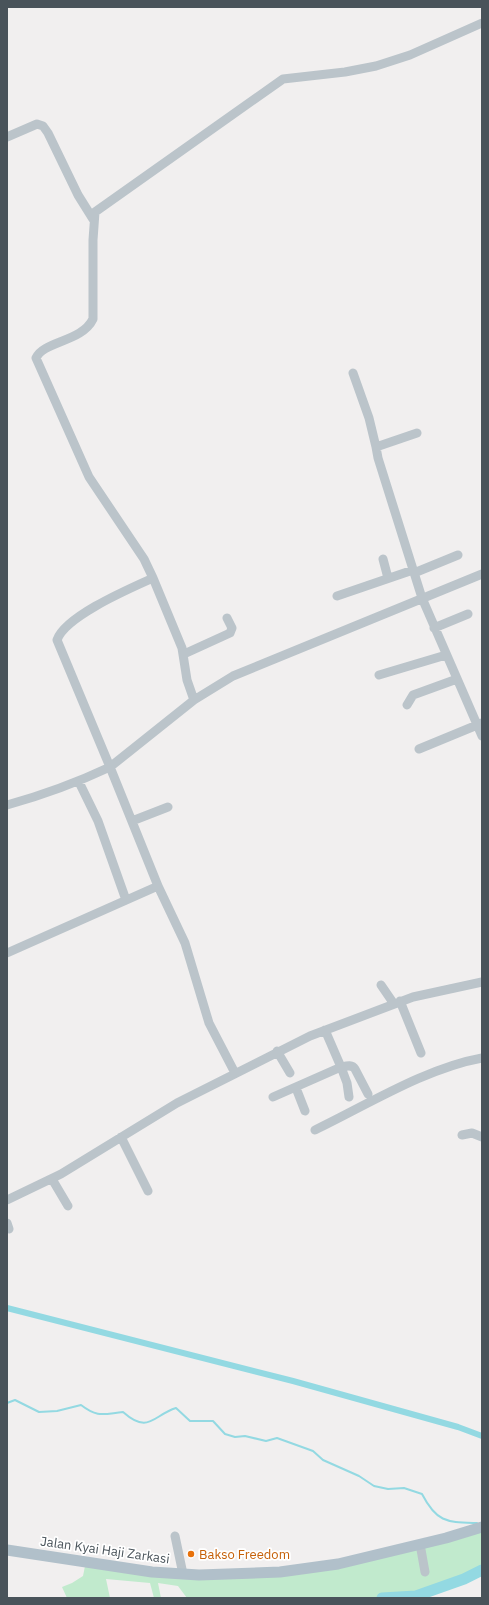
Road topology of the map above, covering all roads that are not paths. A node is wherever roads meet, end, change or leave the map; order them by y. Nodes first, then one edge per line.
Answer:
1 (482, 24) edge
2 (7, 137) edge
3 (93, 219) junction
4 (353, 373) dead end
5 (417, 433) dead end
6 (376, 448) junction
7 (458, 555) dead end
8 (383, 559) dead end
9 (413, 571) junction
10 (482, 574) edge
11 (153, 578) junction
12 (388, 578) junction
13 (337, 596) dead end
14 (422, 598) junction
15 (468, 614) dead end
16 (227, 618) dead end
17 (434, 628) junction
18 (184, 654) junction
19 (446, 655) junction
20 (379, 675) dead end
21 (457, 680) junction
22 (194, 700) junction
23 (407, 705) dead end
24 (480, 724) edge
25 (482, 736) edge
26 (419, 749) dead end
27 (110, 767) junction
28 (79, 782) junction
29 (7, 805) edge
30 (168, 807) dead end
31 (132, 821) junction
32 (158, 886) junction
33 (126, 900) junction
34 (7, 953) edge
35 (482, 982) edge
36 (381, 985) dead end
37 (397, 1003) junction
38 (325, 1030) junction
39 (277, 1051) junction
40 (421, 1053) dead end
41 (482, 1058) edge
42 (341, 1068) junction
43 (235, 1072) junction
44 (290, 1074) dead end
45 (296, 1088) junction
46 (368, 1094) dead end
47 (273, 1097) dead end
48 (349, 1097) dead end
49 (305, 1111) dead end
50 (316, 1130) dead end
51 (462, 1135) dead end
52 (121, 1137) junction
53 (482, 1137) edge
54 (52, 1179) junction
55 (148, 1191) dead end
56 (7, 1200) edge
57 (68, 1206) dead end
58 (482, 1527) edge
59 (175, 1536) dead end
60 (420, 1544) junction
61 (7, 1550) edge
62 (425, 1572) dead end
63 (183, 1574) junction

1 - 3 street
2 - 3 street
3 - 11 street
4 - 6 street
5 - 6 street
6 - 9 street
7 - 9 street
8 - 12 street
9 - 12 street
9 - 14 street
10 - 14 street
11 - 18 street
11 - 27 street
12 - 13 street
14 - 17 street
14 - 22 street
15 - 17 street
16 - 18 street
17 - 19 street
18 - 22 street
19 - 20 street
19 - 21 street
21 - 23 street
21 - 24 street
22 - 27 street
24 - 25 street
24 - 26 street
27 - 28 street
27 - 31 street
28 - 29 street
28 - 33 street
30 - 31 street
31 - 32 street
32 - 33 street
32 - 43 street
33 - 34 street
35 - 37 street
36 - 37 street
37 - 38 street
37 - 40 street
38 - 39 street
38 - 42 street
39 - 43 street
39 - 44 street
41 - 50 street
42 - 45 street
42 - 46 street
42 - 48 street
43 - 52 street
45 - 47 street
45 - 49 street
51 - 53 street
52 - 54 street
52 - 55 street
54 - 56 street
54 - 57 street
58 - 60 main road, Jalan Kyai Haji Zarkasi
59 - 63 street
60 - 62 street
60 - 63 main road, Jalan Kyai Haji Zarkasi
61 - 63 main road, Jalan Kyai Haji Zarkasi

